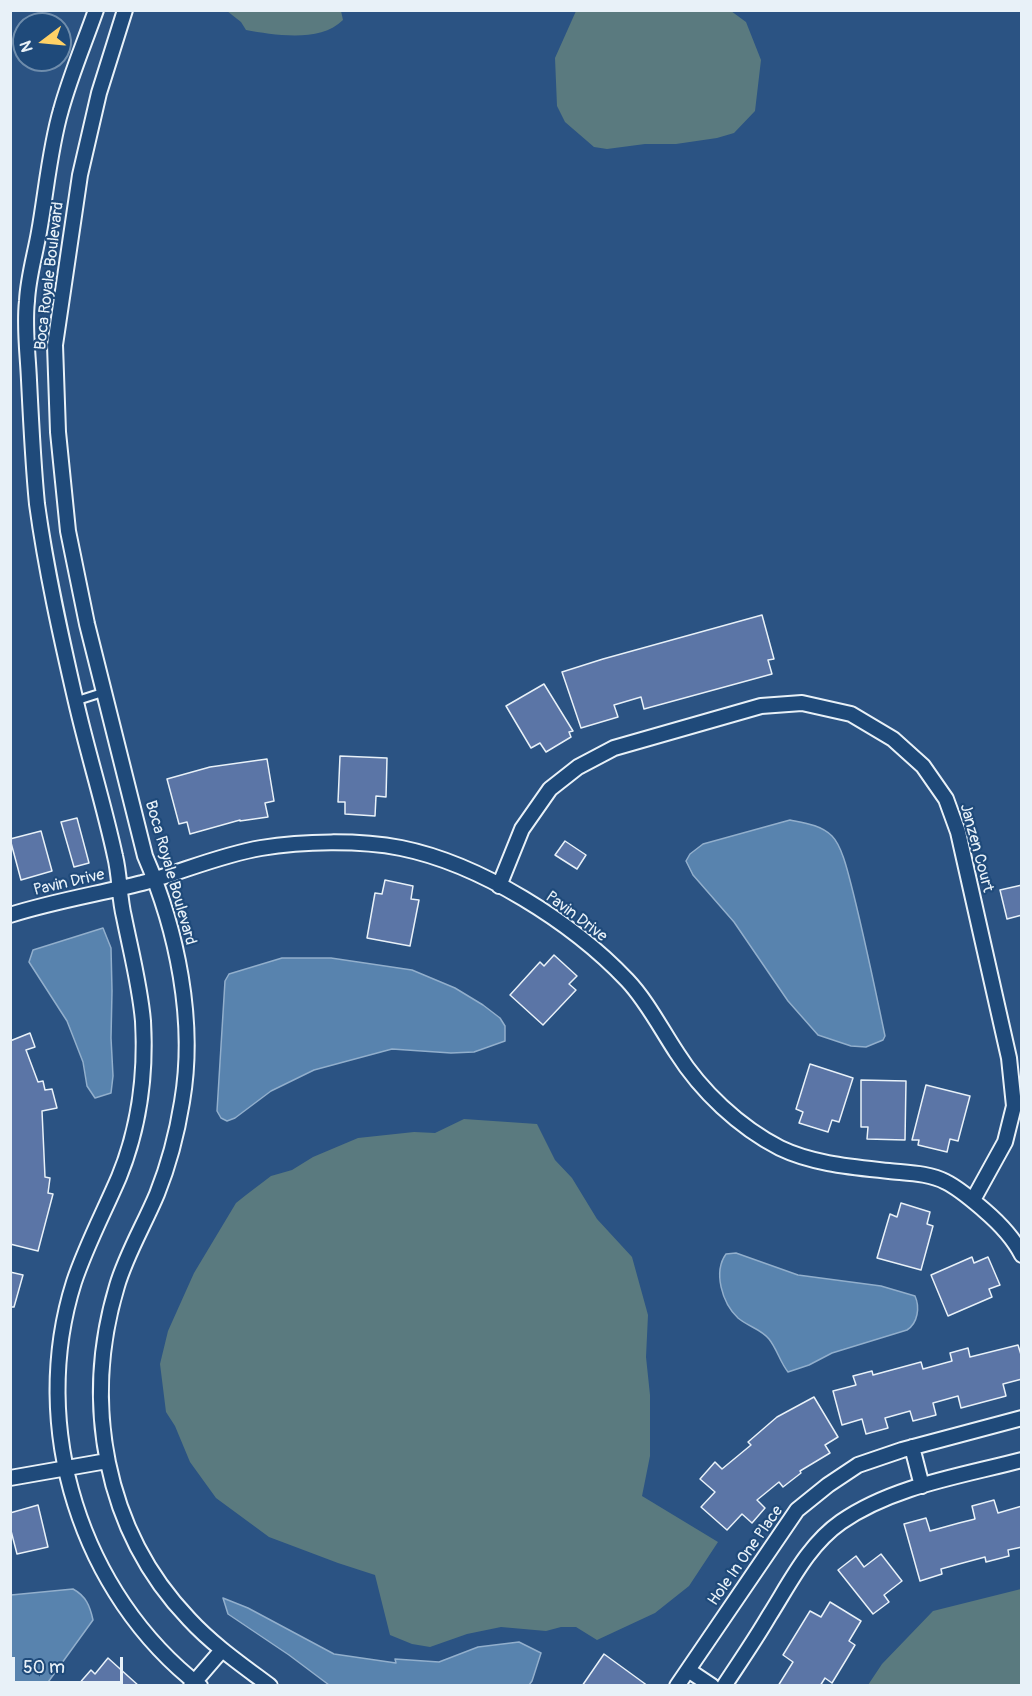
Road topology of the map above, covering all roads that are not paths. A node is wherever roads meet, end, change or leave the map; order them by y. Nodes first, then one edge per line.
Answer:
1 (96, 10) edge
2 (125, 10) edge
3 (104, 692) junction
4 (76, 701) junction
5 (155, 879) junction
6 (499, 886) junction
7 (120, 888) junction
8 (10, 915) edge
9 (973, 1200) junction
10 (1022, 1255) edge
11 (1022, 1418) edge
12 (912, 1447) junction
13 (1022, 1460) edge
14 (107, 1461) junction
15 (66, 1468) junction
16 (10, 1478) edge
17 (922, 1486) junction
18 (222, 1650) junction
19 (688, 1670) junction
20 (196, 1684) edge
21 (270, 1686) edge
22 (677, 1686) edge
23 (712, 1686) edge
24 (724, 1686) edge

1 - 4 street, Boca Royale Boulevard
2 - 3 street, Boca Royale Boulevard
3 - 4 lane
3 - 5 street, Boca Royale Boulevard
4 - 7 street, Boca Royale Boulevard
5 - 6 street, Pavin Drive
5 - 7 street, Pavin Drive
5 - 14 street, Boca Royale Boulevard
6 - 9 street, Pavin Drive
6 - 9 street, Janzen Court
7 - 8 street, Pavin Drive
7 - 15 street, Boca Royale Boulevard
9 - 10 street, Pavin Drive
11 - 12 street, Hole In One Place
12 - 17 street
12 - 19 street, Hole In One Place
13 - 17 street
14 - 15 street
14 - 18 street, Boca Royale Boulevard
15 - 16 street
15 - 20 street, Boca Royale Boulevard
17 - 24 street
18 - 20 street
18 - 21 street, Boca Royale Boulevard
19 - 22 street, Hole In One Place
19 - 23 street

